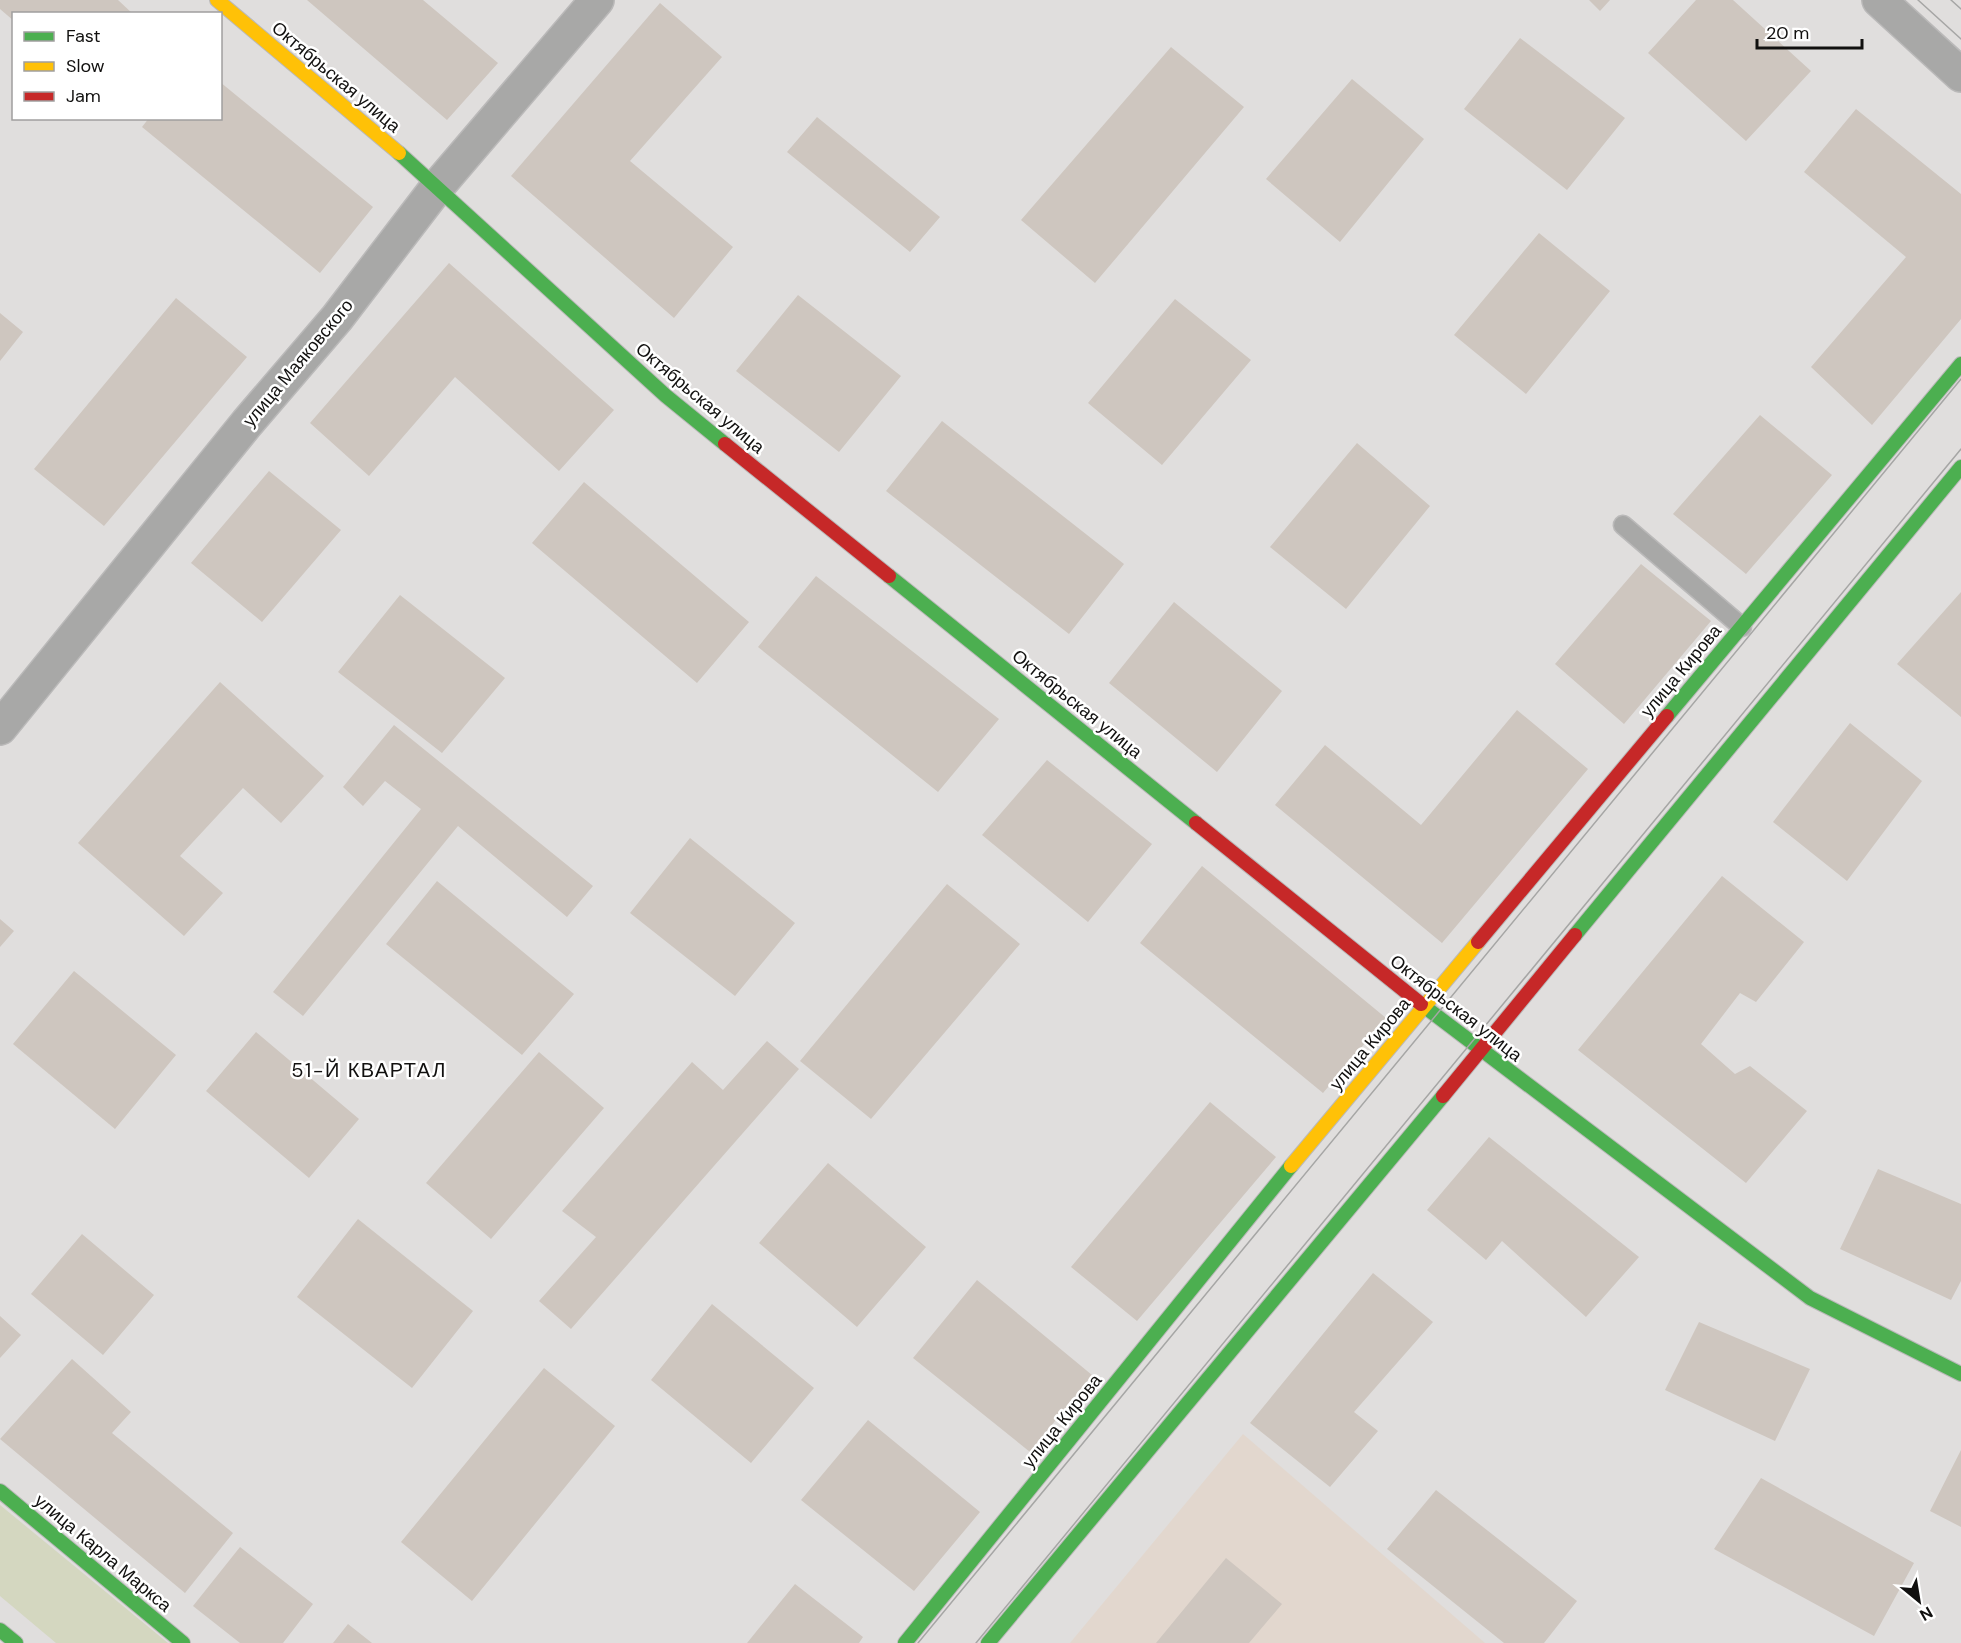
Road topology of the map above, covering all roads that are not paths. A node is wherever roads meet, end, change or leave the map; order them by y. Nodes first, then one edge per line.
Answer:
1 (217, 0) edge
2 (597, 0) edge
3 (1879, 0) edge
4 (1961, 75) edge
5 (438, 186) junction
6 (1961, 364) edge
7 (1961, 467) edge
8 (1623, 525) dead end
9 (1742, 627) junction
10 (0, 728) edge
11 (1424, 1007) junction
12 (1481, 1050) junction
13 (1961, 1374) edge
14 (0, 1491) edge
15 (0, 1630) edge
16 (16, 1643) edge
17 (183, 1643) edge
18 (905, 1643) edge
19 (988, 1643) edge

1 - 5 street, Октябрьская улица
2 - 5 street, улица Маяковского
3 - 4 street
5 - 10 street, улица Маяковского
5 - 11 street, Октябрьская улица
6 - 9 street, улица Кирова
7 - 12 street
8 - 9 lane
9 - 11 street, улица Кирова
11 - 12 street, Октябрьская улица
11 - 18 street, улица Кирова
12 - 13 street, Октябрьская улица
12 - 19 street
14 - 17 street, улица Карла Маркса
15 - 16 street

